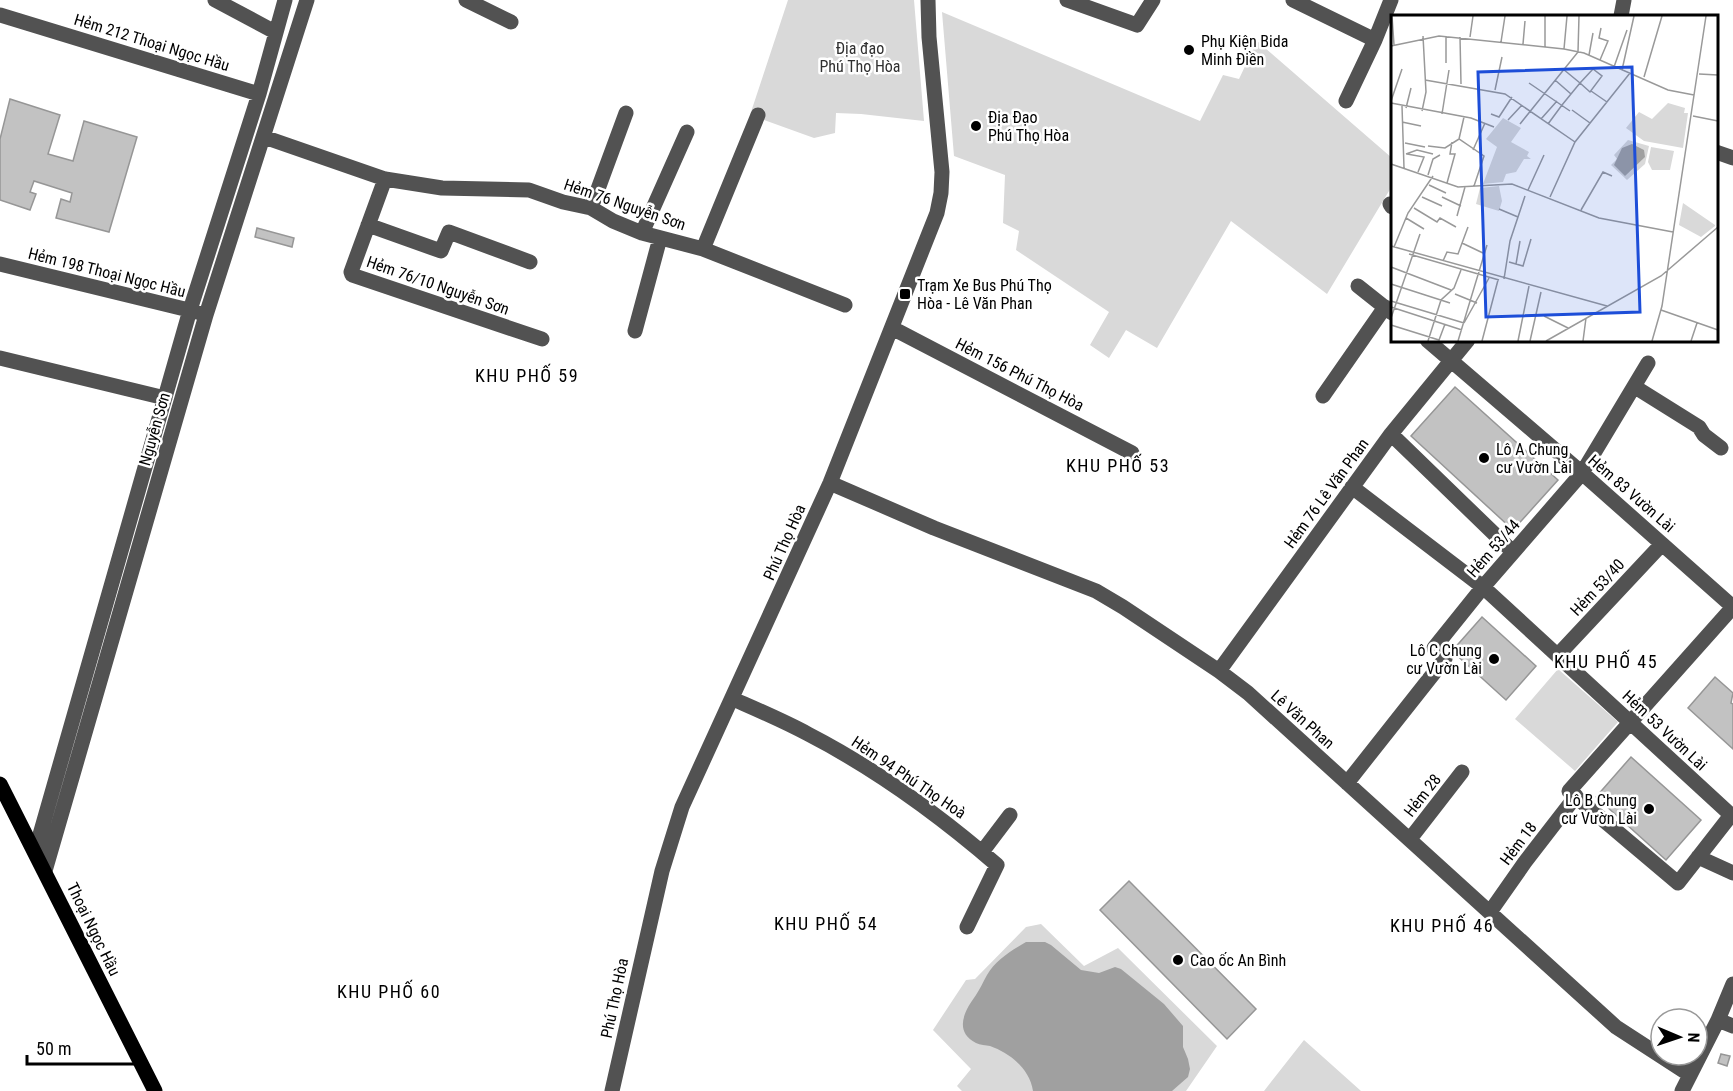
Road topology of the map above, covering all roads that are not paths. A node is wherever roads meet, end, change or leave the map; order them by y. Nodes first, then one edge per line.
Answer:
1 (215, 0) edge
2 (285, 0) edge
3 (307, 0) edge
4 (465, 0) edge
5 (928, 0) edge
6 (1067, 0) edge
7 (1153, 0) edge
8 (1293, 0) edge
9 (1391, 0) edge
10 (1624, 0) edge
11 (0, 15) edge
12 (1621, 15) edge
13 (511, 22) dead end
14 (275, 32) junction
15 (1375, 40) junction
16 (259, 94) junction
17 (1346, 101) dead end
18 (626, 113) dead end
19 (758, 115) dead end
20 (687, 132) dead end
21 (264, 137) junction
22 (1718, 153) edge
23 (1733, 158) edge
24 (386, 179) junction
25 (591, 208) junction
26 (368, 225) junction
27 (642, 233) junction
28 (660, 238) junction
29 (703, 249) junction
30 (530, 262) dead end
31 (0, 264) edge
32 (1359, 286) dead end
33 (845, 305) dead end
34 (190, 310) junction
35 (1389, 310) edge
36 (206, 315) junction
37 (892, 328) junction
38 (635, 331) dead end
39 (542, 339) dead end
40 (1430, 342) edge
41 (1466, 342) edge
42 (0, 358) edge
43 (1452, 360) junction
44 (1648, 363) dead end
45 (1635, 387) junction
46 (1323, 396) dead end
47 (165, 398) junction
48 (1391, 434) junction
49 (1721, 448) dead end
50 (1132, 453) dead end
51 (1582, 473) junction
52 (830, 483) junction
53 (1352, 487) junction
54 (1662, 544) junction
55 (1513, 552) junction
56 (1483, 586) junction
57 (1733, 607) edge
58 (104, 609) junction
59 (120, 611) junction
60 (1434, 648) dead end
61 (1558, 655) junction
62 (1445, 659) dead end
63 (1219, 670) junction
64 (733, 699) junction
65 (1630, 722) junction
66 (1462, 772) dead end
67 (1347, 783) junction
68 (0, 784) edge
69 (1576, 789) junction
70 (1010, 815) dead end
71 (1410, 839) junction
72 (35, 852) junction
73 (982, 852) junction
74 (1698, 857) junction
75 (45, 871) junction
76 (1733, 873) edge
77 (1490, 912) junction
78 (967, 927) dead end
79 (1733, 984) edge
80 (1718, 1020) junction
81 (1733, 1026) edge
82 (1690, 1076) junction
83 (155, 1091) edge
84 (612, 1091) edge
85 (1683, 1091) edge

1 - 14 street
2 - 14 street, Nguyễn Sơn
3 - 21 street, Nguyễn Sơn
4 - 13 street
5 - 37 street, Phú Thọ Hòa
6 - 7 street
8 - 15 street
9 - 15 street
10 - 12 street
11 - 16 street, Hẻm 212 Thoại Ngọc Hầu
14 - 16 street, Nguyễn Sơn
15 - 17 street
16 - 34 street, Nguyễn Sơn
18 - 25 street
19 - 29 street
20 - 27 street
21 - 24 street, Hẻm 76 Nguyễn Sơn
21 - 36 street, Nguyễn Sơn
22 - 23 street
24 - 25 street, Hẻm 76 Nguyễn Sơn
24 - 26 street, Hẻm 76/10 Nguyễn Sơn
25 - 27 street, Hẻm 76 Nguyễn Sơn
26 - 30 street
26 - 39 street, Hẻm 76/10 Nguyễn Sơn
27 - 28 street, Hẻm 76 Nguyễn Sơn
28 - 29 street, Hẻm 76 Nguyễn Sơn
28 - 38 street
29 - 33 street, Hẻm 76 Nguyễn Sơn
31 - 34 street, Hẻm 198 Thoại Ngọc Hầu
32 - 35 street
34 - 36 street, Hẻm 198 Thoại Ngọc Hầu
34 - 47 street, Nguyễn Sơn
35 - 46 street
36 - 59 street, Nguyễn Sơn
37 - 50 street, Hẻm 156 Phú Thọ Hòa
37 - 52 street, Phú Thọ Hòa
40 - 43 street, Hẻm 83 Vườn Lài
41 - 43 street, Hẻm 76 Lê Văn Phan
42 - 47 street
43 - 48 street, Hẻm 76 Lê Văn Phan
43 - 51 street, Hẻm 83 Vườn Lài
44 - 45 street, Hẻm 53/44
45 - 49 street
45 - 51 street, Hẻm 53/44
47 - 58 street, Nguyễn Sơn
48 - 53 street, Hẻm 76 Lê Văn Phan
48 - 55 street
51 - 54 street, Hẻm 83 Vườn Lài
51 - 55 street, Hẻm 53/44
52 - 63 street, Lê Văn Phan
52 - 64 street, Phú Thọ Hòa
53 - 56 street, Hẻm 53 Vườn Lài
53 - 63 street, Hẻm 76 Lê Văn Phan
54 - 57 street, Hẻm 83 Vườn Lài
54 - 61 street, Hẻm 53/40
55 - 56 street, Hẻm 53/44
56 - 60 street, Hẻm 53/44
56 - 61 street, Hẻm 53 Vườn Lài
57 - 65 street, Hẻm 18
58 - 59 street
58 - 72 street, Nguyễn Sơn
59 - 75 street, Nguyễn Sơn
61 - 65 street, Hẻm 53 Vườn Lài
62 - 67 street
63 - 67 street, Lê Văn Phan
64 - 73 street, Hẻm 94 Phú Thọ Hoà
64 - 84 street, Phú Thọ Hòa
65 - 69 street, Hẻm 18
65 - 74 street, Hẻm 53 Vườn Lài
66 - 71 street, Hẻm 28
67 - 71 street, Lê Văn Phan
68 - 72 main road, Thoại Ngọc Hầu
69 - 74 street, Hẻm 53 Vườn Lài
69 - 77 street, Hẻm 18
70 - 73 street
71 - 77 street, Lê Văn Phan
72 - 75 main road, Thoại Ngọc Hầu
73 - 78 street, Hẻm 94 Phú Thọ Hoà
74 - 76 street
75 - 83 main road, Thoại Ngọc Hầu
77 - 82 street, Lê Văn Phan
79 - 80 street
80 - 81 street
80 - 82 street
82 - 85 street

